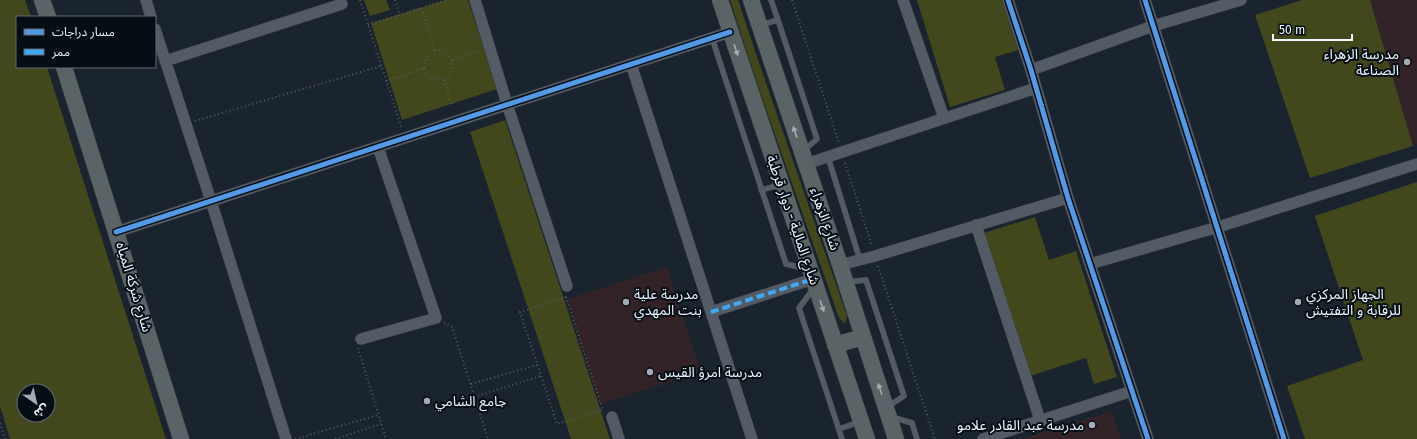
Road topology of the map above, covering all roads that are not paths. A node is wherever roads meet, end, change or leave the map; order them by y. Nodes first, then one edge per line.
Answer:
1 (42, 0) edge
2 (146, 0) edge
3 (475, 0) edge
4 (720, 0) edge
5 (750, 0) edge
6 (771, 0) edge
7 (903, 0) edge
8 (1008, 0) edge
9 (1145, 0) edge
10 (1241, 0) edge
11 (342, 4) dead end
12 (48, 16) edge
13 (151, 16) edge
14 (778, 20) junction
15 (759, 26) junction
16 (1153, 26) junction
17 (156, 32) edge
18 (730, 32) junction
19 (712, 38) junction
20 (165, 61) junction
21 (631, 64) junction
22 (64, 68) edge
23 (1030, 70) junction
24 (1036, 88) junction
25 (506, 104) junction
26 (944, 118) junction
27 (378, 146) junction
28 (828, 157) junction
29 (804, 158) junction
30 (1417, 164) edge
31 (781, 184) junction
32 (761, 190) junction
33 (1068, 198) junction
34 (212, 201) junction
35 (976, 225) junction
36 (1218, 227) junction
37 (116, 232) junction
38 (860, 260) junction
39 (1090, 264) junction
40 (840, 265) junction
41 (813, 278) junction
42 (846, 282) junction
43 (567, 286) road end
44 (711, 312) junction
45 (863, 337) junction
46 (361, 339) road end
47 (835, 345) junction
48 (1132, 391) junction
49 (887, 412) junction
50 (612, 417) road end
51 (1040, 420) junction
52 (861, 421) junction
53 (839, 429) junction
54 (181, 439) edge
55 (286, 439) edge
56 (619, 439) edge
57 (752, 439) edge
58 (842, 439) edge
59 (867, 439) edge
60 (896, 439) edge
61 (917, 439) edge
62 (983, 439) edge
63 (1148, 439) edge
64 (1283, 439) edge

1 - 12 main road
2 - 13 street
3 - 25 street
4 - 18 main road, شارع المالية - دوار قرطبة
5 - 15 main road, شارع الزهراء
6 - 14 lane
7 - 26 street
8 - 23 street
9 - 16 street
10 - 16 street
11 - 20 street
14 - 15 lane
14 - 29 lane
29 -> 15 main road, شارع الزهراء
16 - 23 street
16 - 36 street
17 - 20 street
18 - 19 street
18 -> 31 main road, شارع المالية - دوار قرطبة
19 - 21 street
19 - 32 lane
20 - 34 street
21 - 25 street
21 - 44 street
22 - 37 main road, شارع شركة المياه
23 - 24 street
24 - 26 street
24 - 33 street
25 - 27 street
25 - 43 street
26 - 28 street
27 - 34 street
27 - 46 street
28 - 29 street
28 - 38 lane
29 - 40 main road, شارع الزهراء
30 - 36 street
31 - 32 lane
31 - 41 main road, شارع المالية - دوار قرطبة
32 - 41 lane
33 - 35 street
33 - 39 street
34 - 37 street
34 - 55 street
35 - 38 street
35 - 51 street
36 - 39 street
36 - 64 street
37 - 54 main road, شارع شركة المياه
38 - 40 street
39 - 48 street
40 - 42 main road, شارع الزهراء
41 - 44 street
41 -> 47 main road, شارع المالية - دوار قرطبة
41 - 53 lane
42 - 45 main road, شارع الزهراء
42 - 49 lane
44 - 57 street
45 - 47 main road
49 -> 45 main road, شارع الزهراء
47 - 52 main road, شارع المالية - دوار قرطبة
48 - 51 street
48 - 63 street
49 - 60 main road, شارع الزهراء
49 - 61 lane
50 - 56 street
51 - 62 street
52 - 53 lane
52 - 59 main road, شارع المالية - دوار قرطبة
53 - 58 lane

